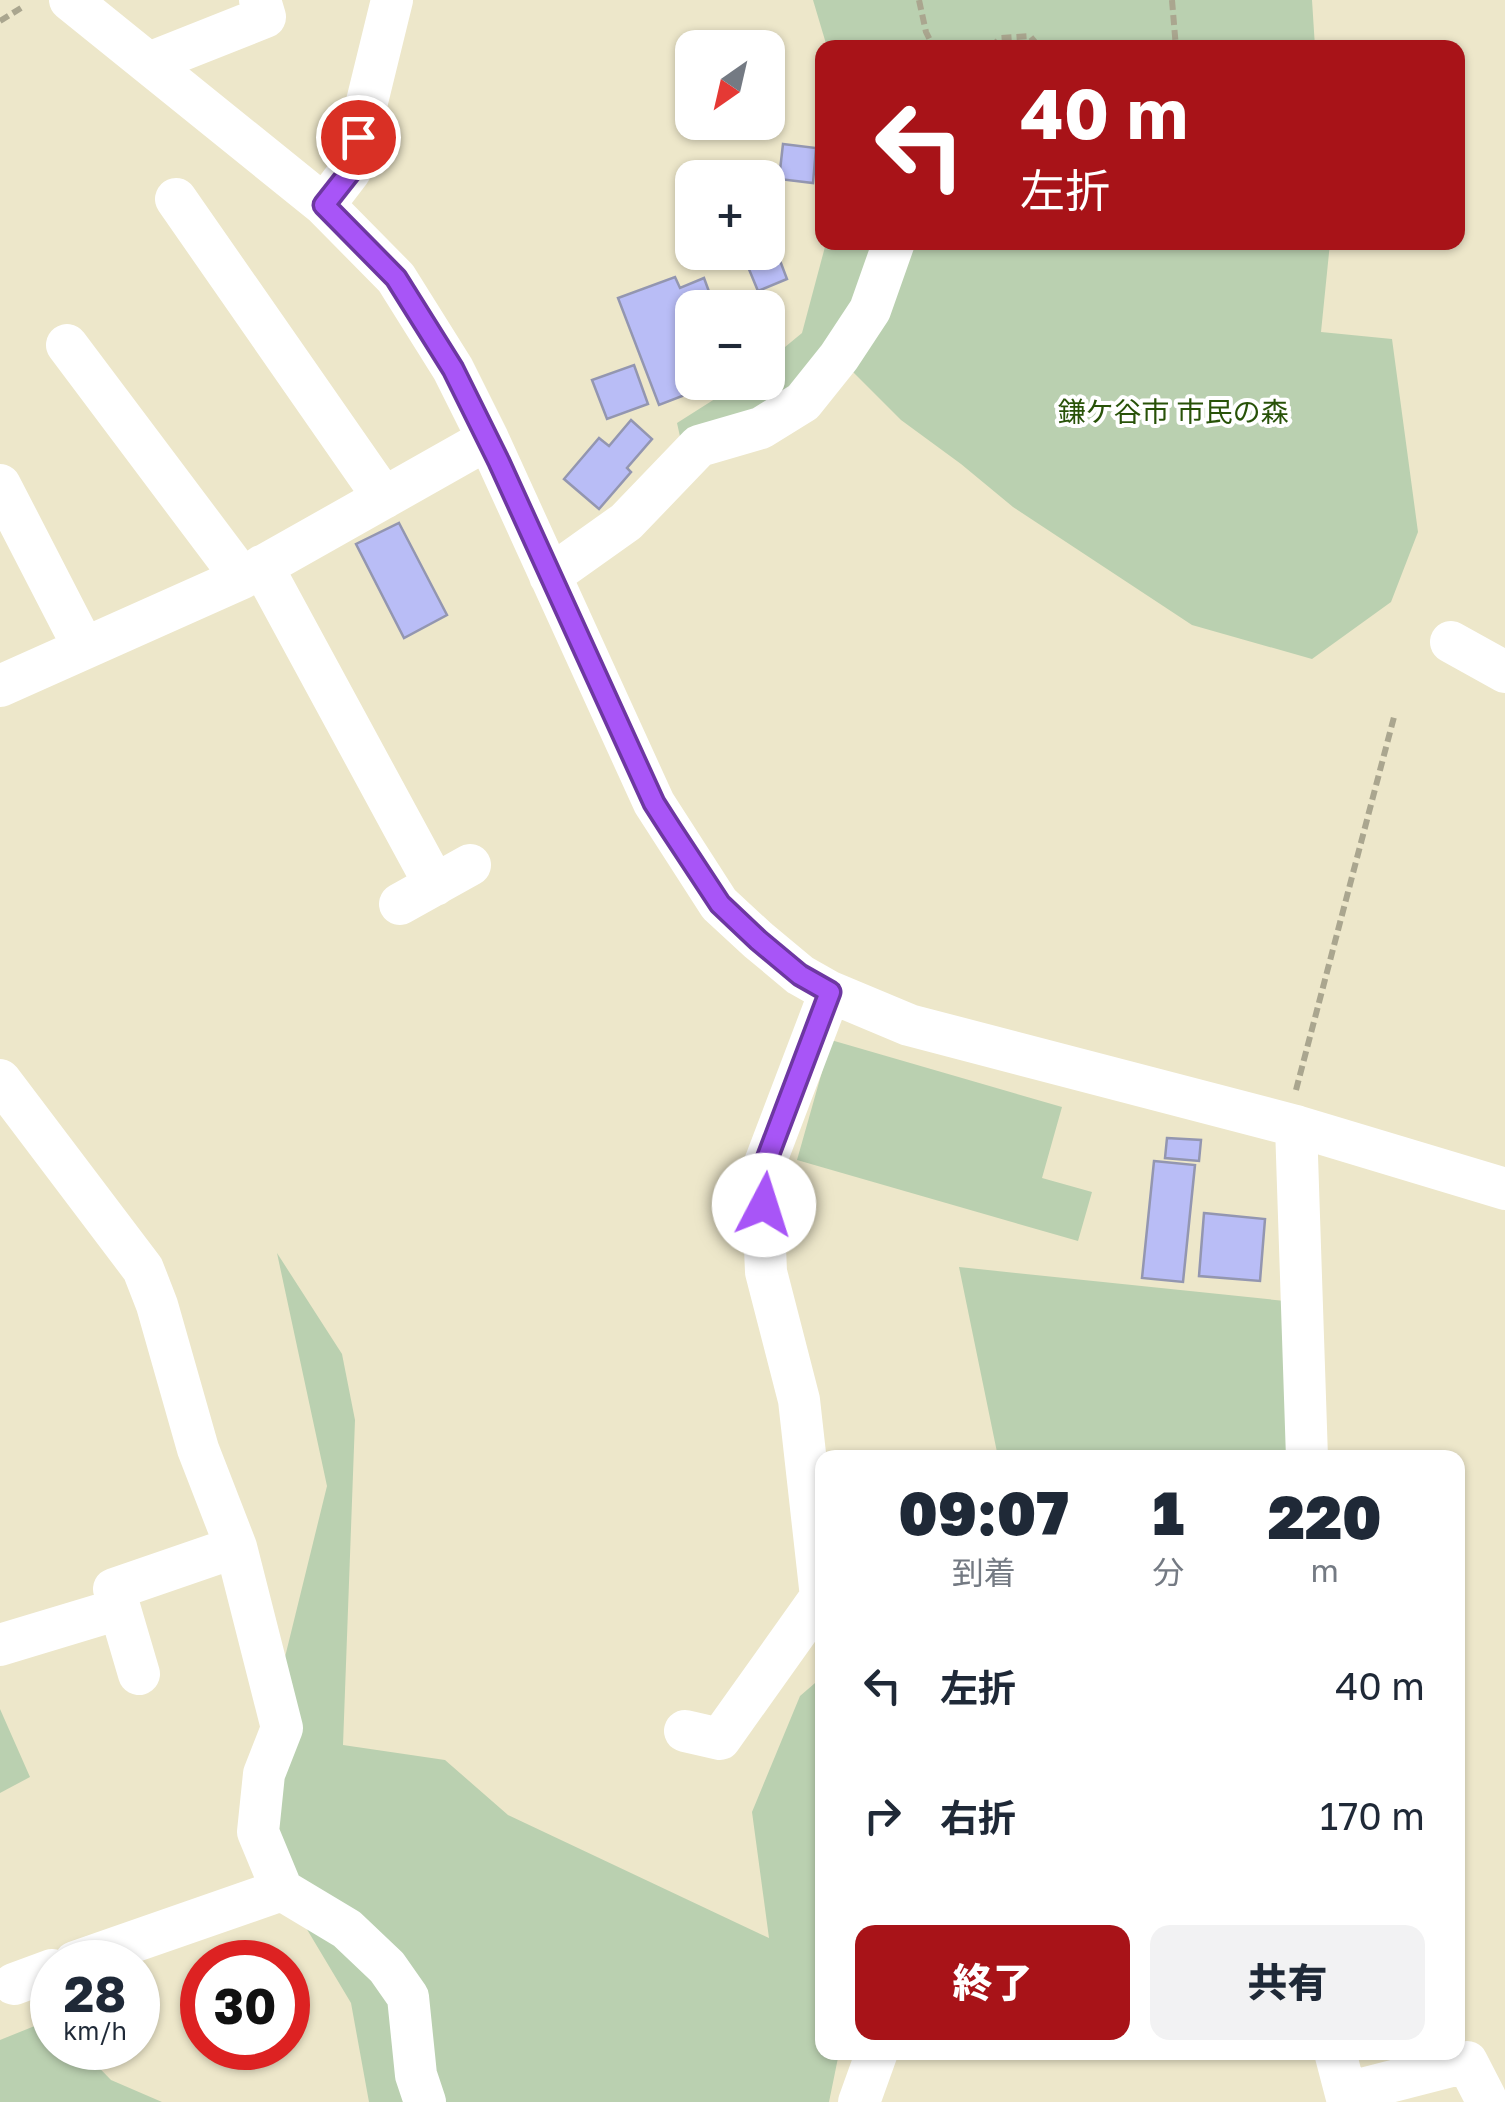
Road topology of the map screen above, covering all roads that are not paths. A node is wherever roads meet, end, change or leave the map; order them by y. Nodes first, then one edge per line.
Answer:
1 (70, 0) edge
2 (260, 0) edge
3 (392, 0) edge
4 (149, 64) junction
5 (176, 199) dead end
6 (324, 205) junction
7 (891, 250) edge
8 (67, 346) dead end
9 (488, 439) junction
10 (0, 485) edge
11 (384, 498) junction
12 (252, 572) junction
13 (550, 576) junction
14 (1451, 642) dead end
15 (84, 648) junction
16 (1505, 672) edge
17 (0, 686) edge
18 (435, 885) dead end
19 (830, 992) junction
20 (0, 1080) edge
21 (1296, 1126) junction
22 (1505, 1190) edge
23 (1306, 1450) edge
24 (236, 1547) junction
25 (815, 1550) edge
26 (815, 1604) edge
27 (120, 1609) junction
28 (0, 1646) edge
29 (139, 1674) dead end
30 (685, 1732) dead end
31 (282, 1890) junction
32 (138, 1940) edge
33 (874, 2060) edge
34 (1343, 2082) edge
35 (1484, 2097) dead end
36 (425, 2102) edge
37 (859, 2102) edge

1 - 4 street
2 - 4 street
3 - 6 street
4 - 6 street
5 - 11 street
6 - 9 street
7 - 13 street
8 - 12 street
9 - 11 street
9 - 13 street
10 - 15 street
11 - 12 street
12 - 15 street
12 - 18 street
13 - 19 street
14 - 16 street
15 - 17 street
19 - 21 street
19 - 25 street
20 - 24 street
21 - 22 street
21 - 23 street
24 - 27 street
24 - 31 street
26 - 30 street
27 - 28 street
27 - 29 street
31 - 32 street
31 - 36 street
33 - 37 street
34 - 35 street

